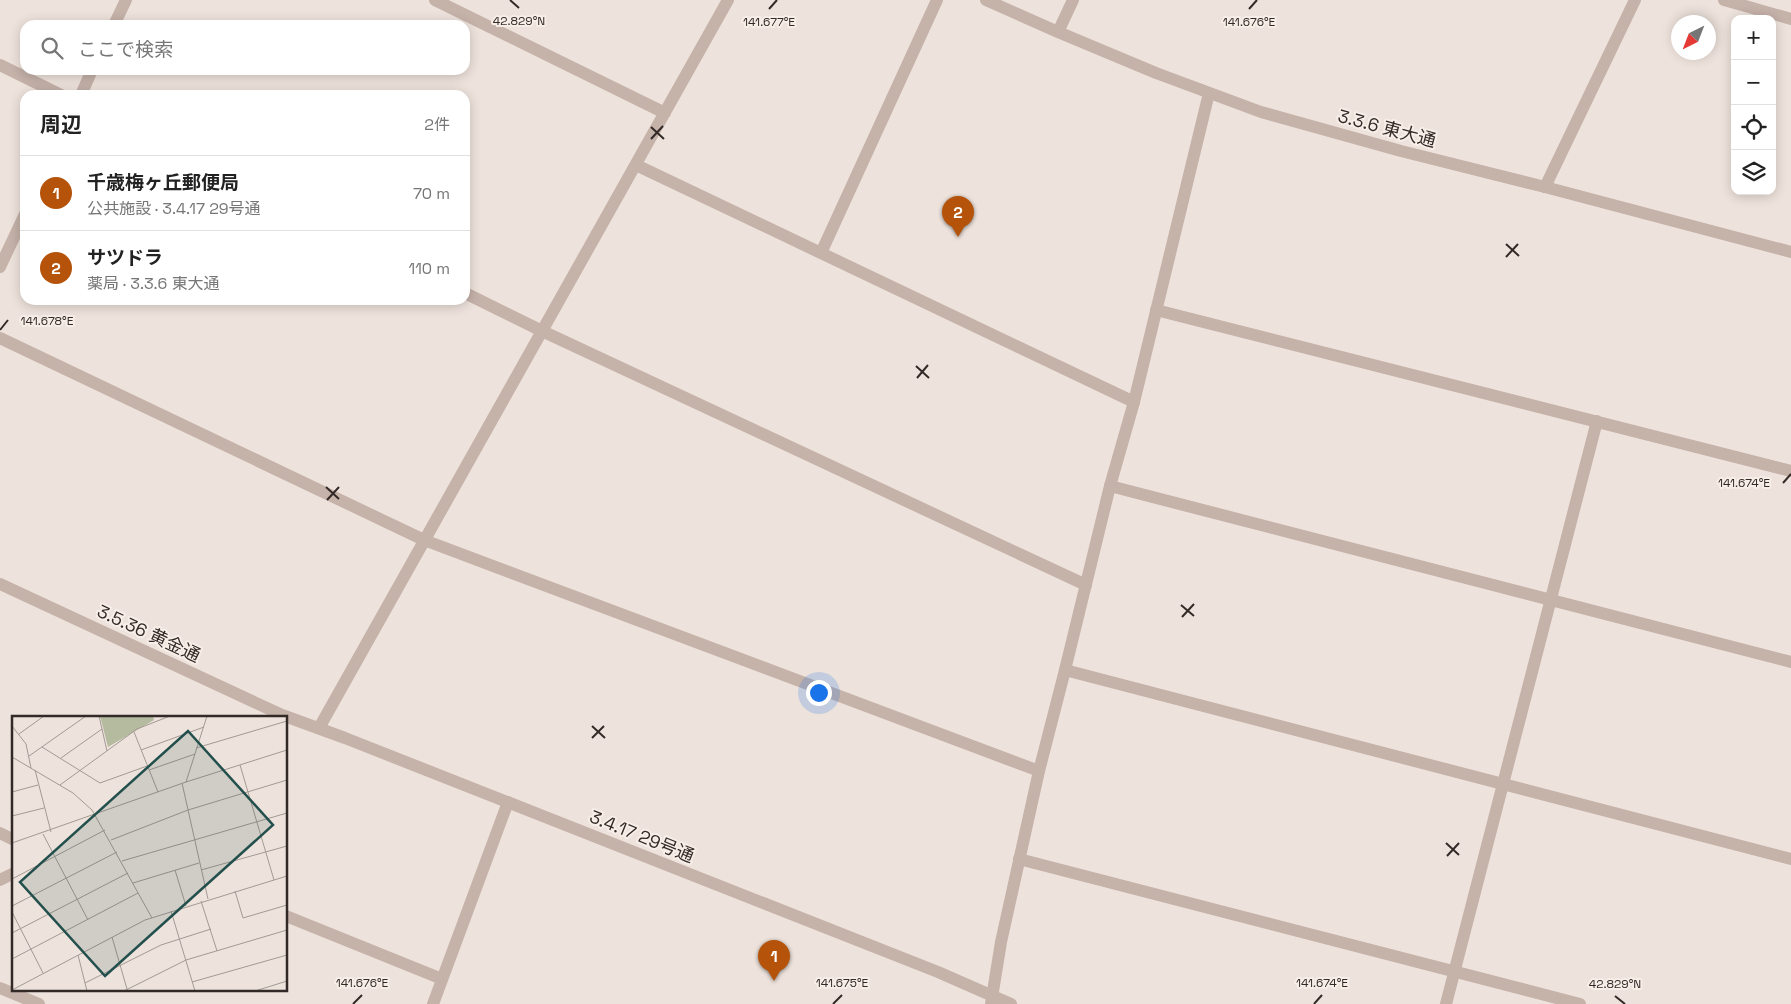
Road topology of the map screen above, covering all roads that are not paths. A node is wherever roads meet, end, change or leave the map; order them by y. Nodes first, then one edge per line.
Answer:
1 (126, 0) edge
2 (435, 0) edge
3 (728, 0) edge
4 (937, 0) edge
5 (986, 0) edge
6 (1073, 0) edge
7 (1634, 0) edge
8 (1724, 0) edge
9 (1791, 19) edge
10 (116, 20) edge
11 (1058, 32) junction
12 (0, 65) edge
13 (20, 75) edge
14 (20, 75) edge
15 (90, 75) edge
16 (51, 90) edge
17 (83, 90) edge
18 (1209, 93) junction
19 (665, 113) junction
20 (636, 165) junction
21 (1545, 187) junction
22 (20, 225) edge
23 (1791, 252) edge
24 (821, 253) junction
25 (0, 267) edge
26 (470, 295) edge
27 (1156, 310) junction
28 (542, 331) junction
29 (0, 338) edge
30 (1134, 402) junction
31 (1597, 421) junction
32 (1791, 471) edge
33 (1110, 486) junction
34 (424, 540) junction
35 (0, 584) edge
36 (1086, 585) junction
37 (1552, 600) junction
38 (1791, 662) edge
39 (1065, 670) junction
40 (280, 716) edge
41 (288, 718) edge
42 (319, 728) junction
43 (1039, 771) junction
44 (1503, 785) junction
45 (508, 802) junction
46 (0, 833) edge
47 (12, 839) edge
48 (1019, 859) junction
49 (1791, 859) edge
50 (12, 873) edge
51 (0, 880) edge
52 (288, 917) edge
53 (1454, 972) junction
54 (442, 979) junction
55 (0, 988) edge
56 (991, 1000) edge
57 (39, 1004) edge
58 (433, 1004) edge
59 (1011, 1004) edge
60 (1446, 1004) edge
61 (1580, 1004) edge

1 - 10 street
2 - 19 street
3 - 19 street
4 - 24 street
5 - 11 street, 3.3.6 東大通
6 - 11 street
7 - 21 street
8 - 9 street
11 - 18 street, 3.3.6 東大通
12 - 14 street
13 - 16 street
15 - 17 street
18 - 21 street, 3.3.6 東大通
18 - 27 street
19 - 20 street
20 - 24 street
20 - 28 street
21 - 23 street, 3.3.6 東大通
22 - 25 street
24 - 30 street
26 - 28 street
27 - 30 street
27 - 31 street
28 - 34 street
28 - 36 street
29 - 34 street
30 - 33 street
31 - 32 street
31 - 37 street
33 - 36 street
33 - 37 street
34 - 42 street
34 - 43 street
35 - 40 street, 3.5.36 黄金通
36 - 39 street
37 - 38 street
37 - 44 street
39 - 43 street
39 - 44 street
41 - 42 street, 3.4.17 29号通
42 - 45 street, 3.4.17 29号通
43 - 48 street
44 - 49 street
44 - 53 street
45 - 54 street
45 - 56 street, 3.4.17 29号通
46 - 47 street
48 - 53 street
48 - 56 street
50 - 51 street
52 - 54 street
53 - 60 street
53 - 61 street
54 - 58 street
55 - 57 street
56 - 59 street, 3.4.17 29号通

